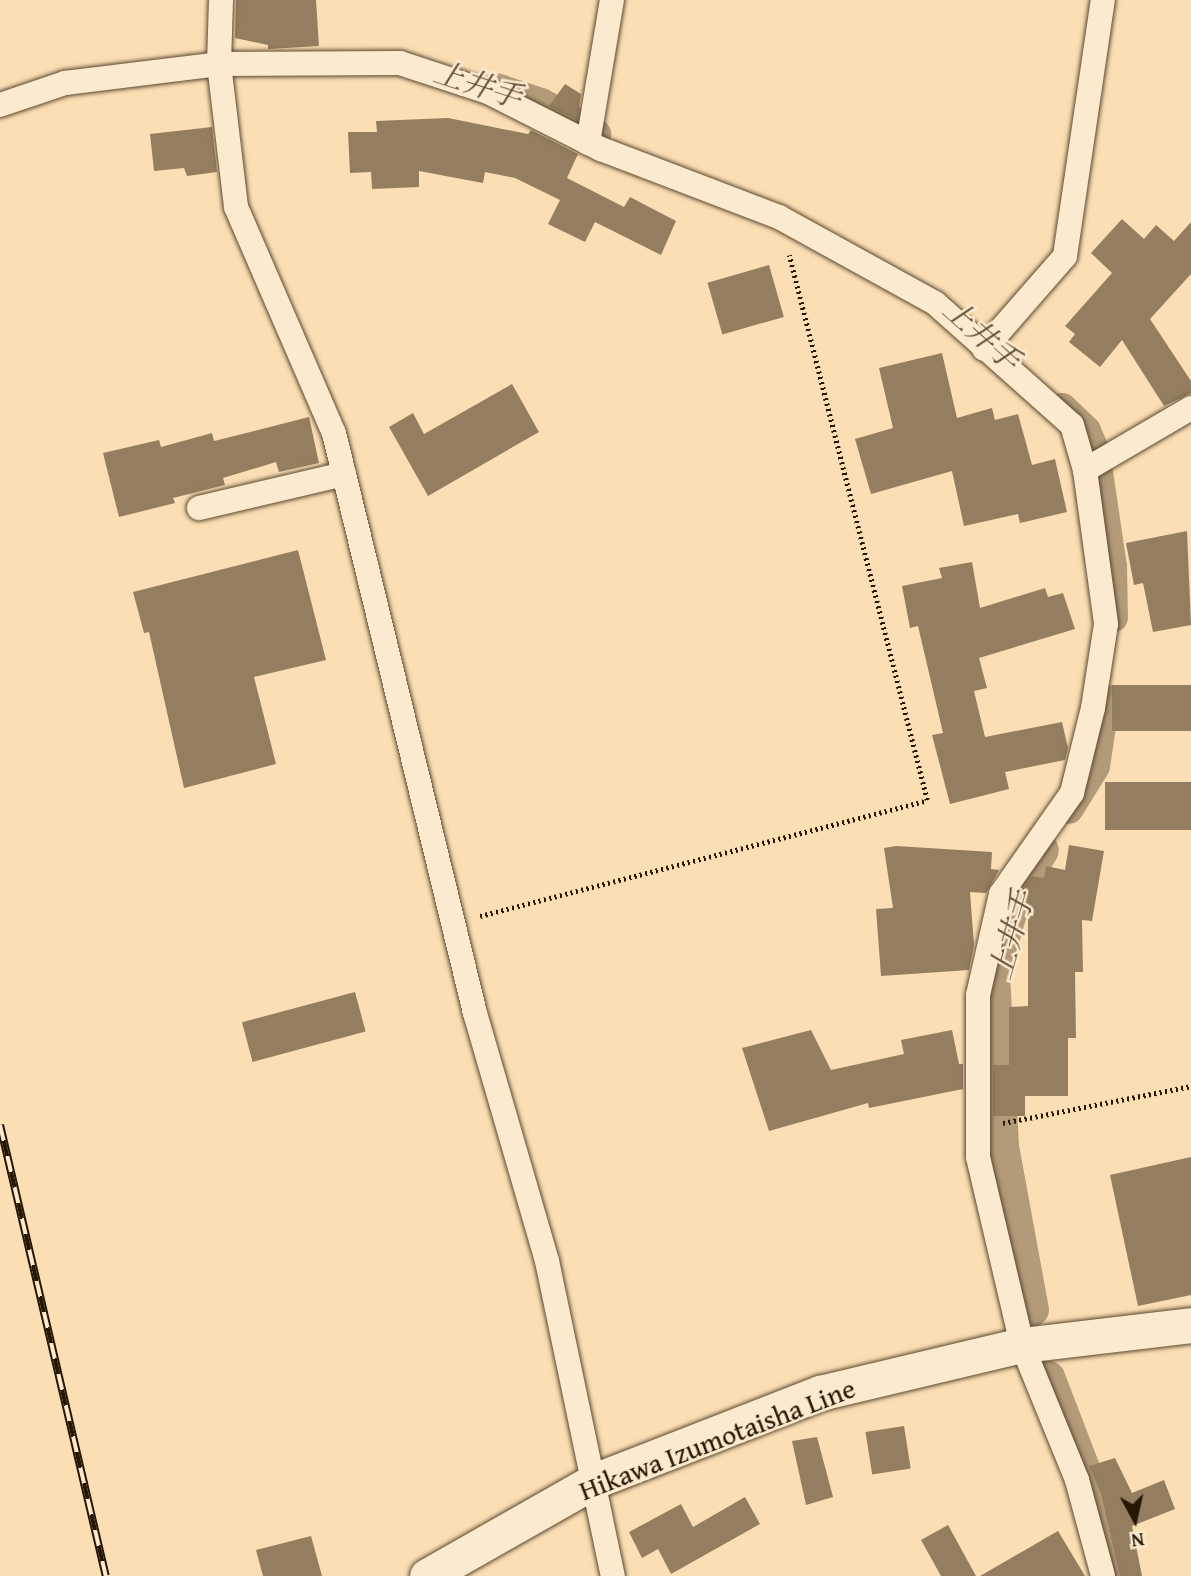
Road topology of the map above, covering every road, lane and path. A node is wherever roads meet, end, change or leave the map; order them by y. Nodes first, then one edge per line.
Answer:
1 (221, 0) edge
2 (612, 0) edge
3 (1103, 0) edge
4 (219, 64) junction
5 (0, 105) edge
6 (588, 143) junction
7 (779, 217) junction
8 (984, 349) junction
9 (1191, 408) edge
10 (1085, 470) junction
11 (344, 474) junction
12 (199, 508) dead end
13 (455, 923) junction
14 (1191, 1086) edge
15 (978, 1128) junction
16 (1191, 1325) edge
17 (1022, 1345) junction
18 (594, 1480) junction
19 (427, 1576) edge
20 (613, 1576) edge
21 (1103, 1576) edge

1 - 4 street
2 - 6 street
3 - 8 street
4 - 5 street
4 - 6 street
4 - 11 street
6 - 7 street
7 - 8 street
7 - 13 path
8 - 10 street
9 - 10 street
10 - 15 street
11 - 12 street
11 - 13 street
13 - 18 street
14 - 15 path
15 - 17 street
16 - 17 main road, Hikawa Izumotaisha Line
17 - 18 main road, Hikawa Izumotaisha Line
17 - 21 street
18 - 19 main road, Hikawa Izumotaisha Line
18 - 20 street

